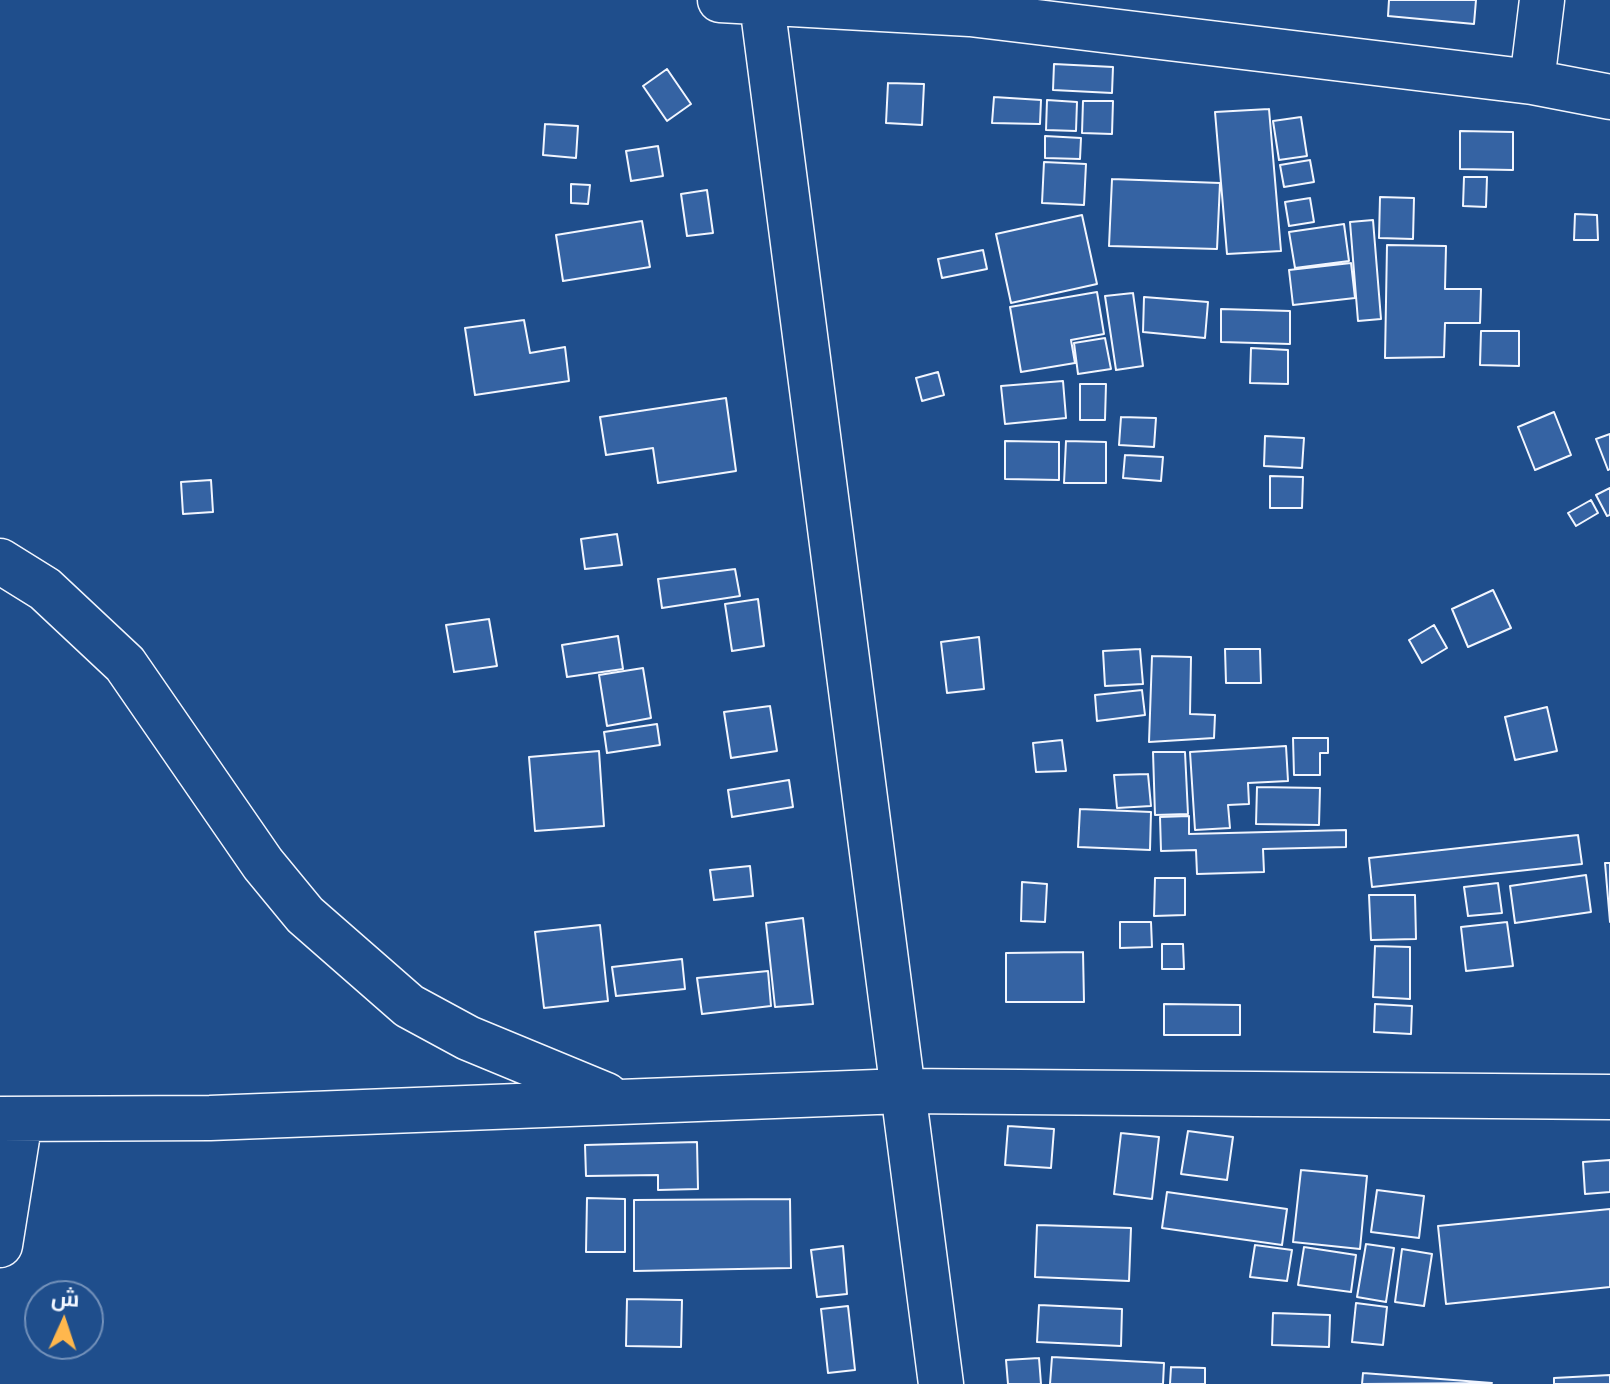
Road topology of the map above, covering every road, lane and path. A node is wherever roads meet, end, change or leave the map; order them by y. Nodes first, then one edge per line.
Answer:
1 (1542, 0) edge
2 (741, 2) edge
3 (971, 7) edge
4 (1532, 82) junction
5 (1610, 97) edge
6 (0, 561) edge
7 (902, 1091) junction
8 (1610, 1097) edge
9 (620, 1100) junction
10 (10, 1120) edge
11 (0, 1245) edge
12 (941, 1384) edge

1 - 4 street
2 - 3 street
2 - 7 street
3 - 4 street
4 - 5 street
6 - 9 street
7 - 8 street
7 - 9 street
7 - 12 street
9 - 10 street
10 - 11 street

